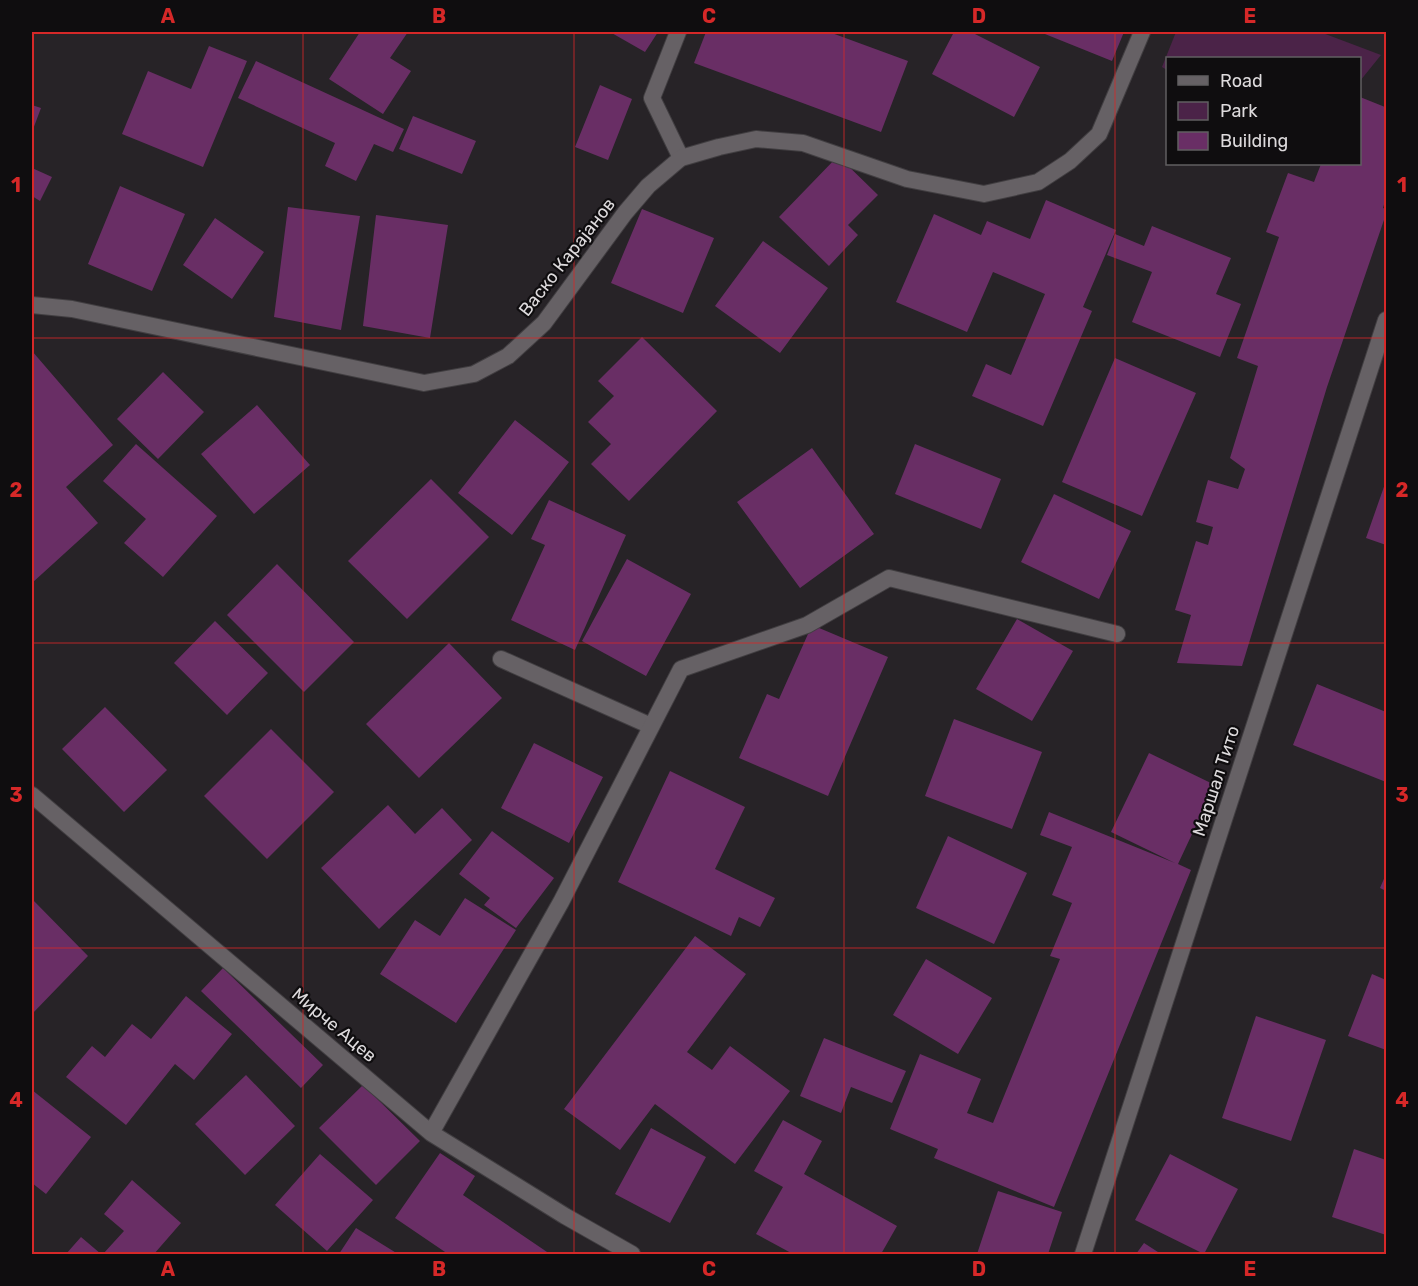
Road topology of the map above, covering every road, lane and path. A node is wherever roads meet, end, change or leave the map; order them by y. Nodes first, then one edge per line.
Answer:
1 (678, 32) edge
2 (1142, 32) edge
3 (681, 158) junction
4 (32, 305) edge
5 (1386, 320) edge
6 (1117, 634) dead end
7 (501, 659) dead end
8 (651, 726) junction
9 (32, 795) edge
10 (431, 1133) junction
11 (632, 1254) edge
12 (1083, 1254) edge

1 - 3 street
2 - 3 street, Вaско Карајанов
3 - 4 street, Вaско Карајанов
5 - 12 street, Маршал Тито
6 - 8 street
7 - 8 street
8 - 10 street
9 - 10 street, Мирче Ацев
10 - 11 street, Мирче Ацев

